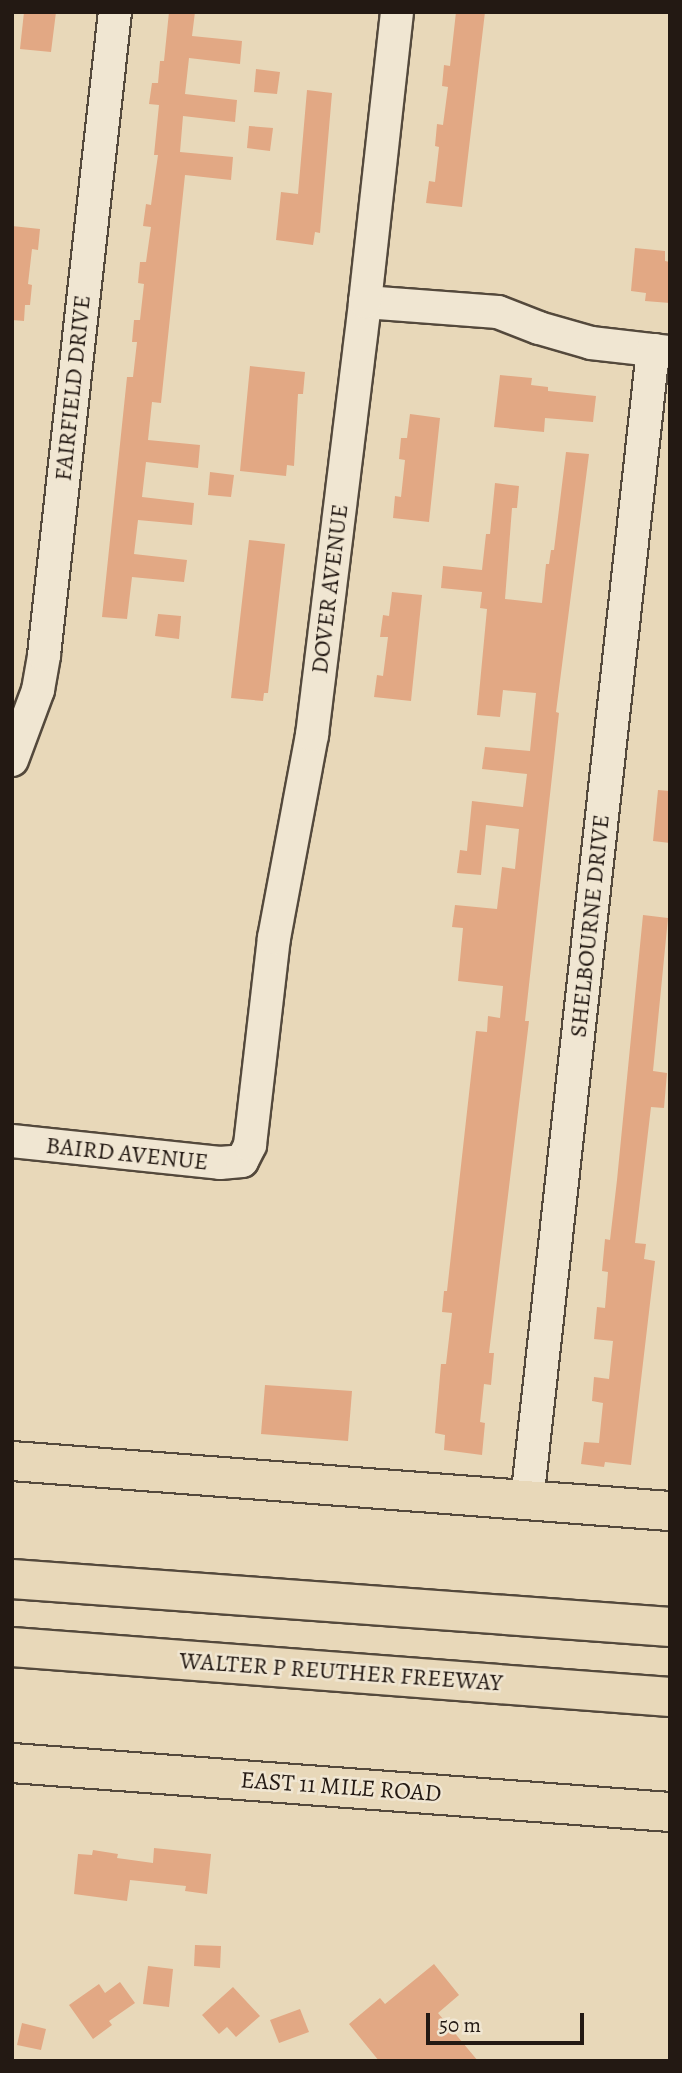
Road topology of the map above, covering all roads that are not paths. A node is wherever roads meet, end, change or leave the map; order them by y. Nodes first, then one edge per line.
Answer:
1 (115, 12) edge
2 (397, 12) edge
3 (365, 302) junction
4 (662, 351) edge
5 (12, 760) edge
6 (12, 1141) edge
7 (242, 1161) joint
8 (12, 1461) edge
9 (527, 1501) junction
10 (670, 1511) edge
11 (12, 1579) edge
12 (670, 1627) edge
13 (12, 1647) edge
14 (670, 1697) edge
15 (12, 1763) edge
16 (670, 1812) edge

1 - 5 street, FAIRFIELD DRIVE
2 - 3 street, DOVER AVENUE
3 - 4 street
3 - 7 street, DOVER AVENUE
4 - 9 street, SHELBOURNE DRIVE
6 - 7 street, BAIRD AVENUE
8 - 9 main road
9 - 10 main road
11 - 12 main road
13 - 14 main road, WALTER P REUTHER FREEWAY
15 - 16 main road, EAST 11 MILE ROAD

